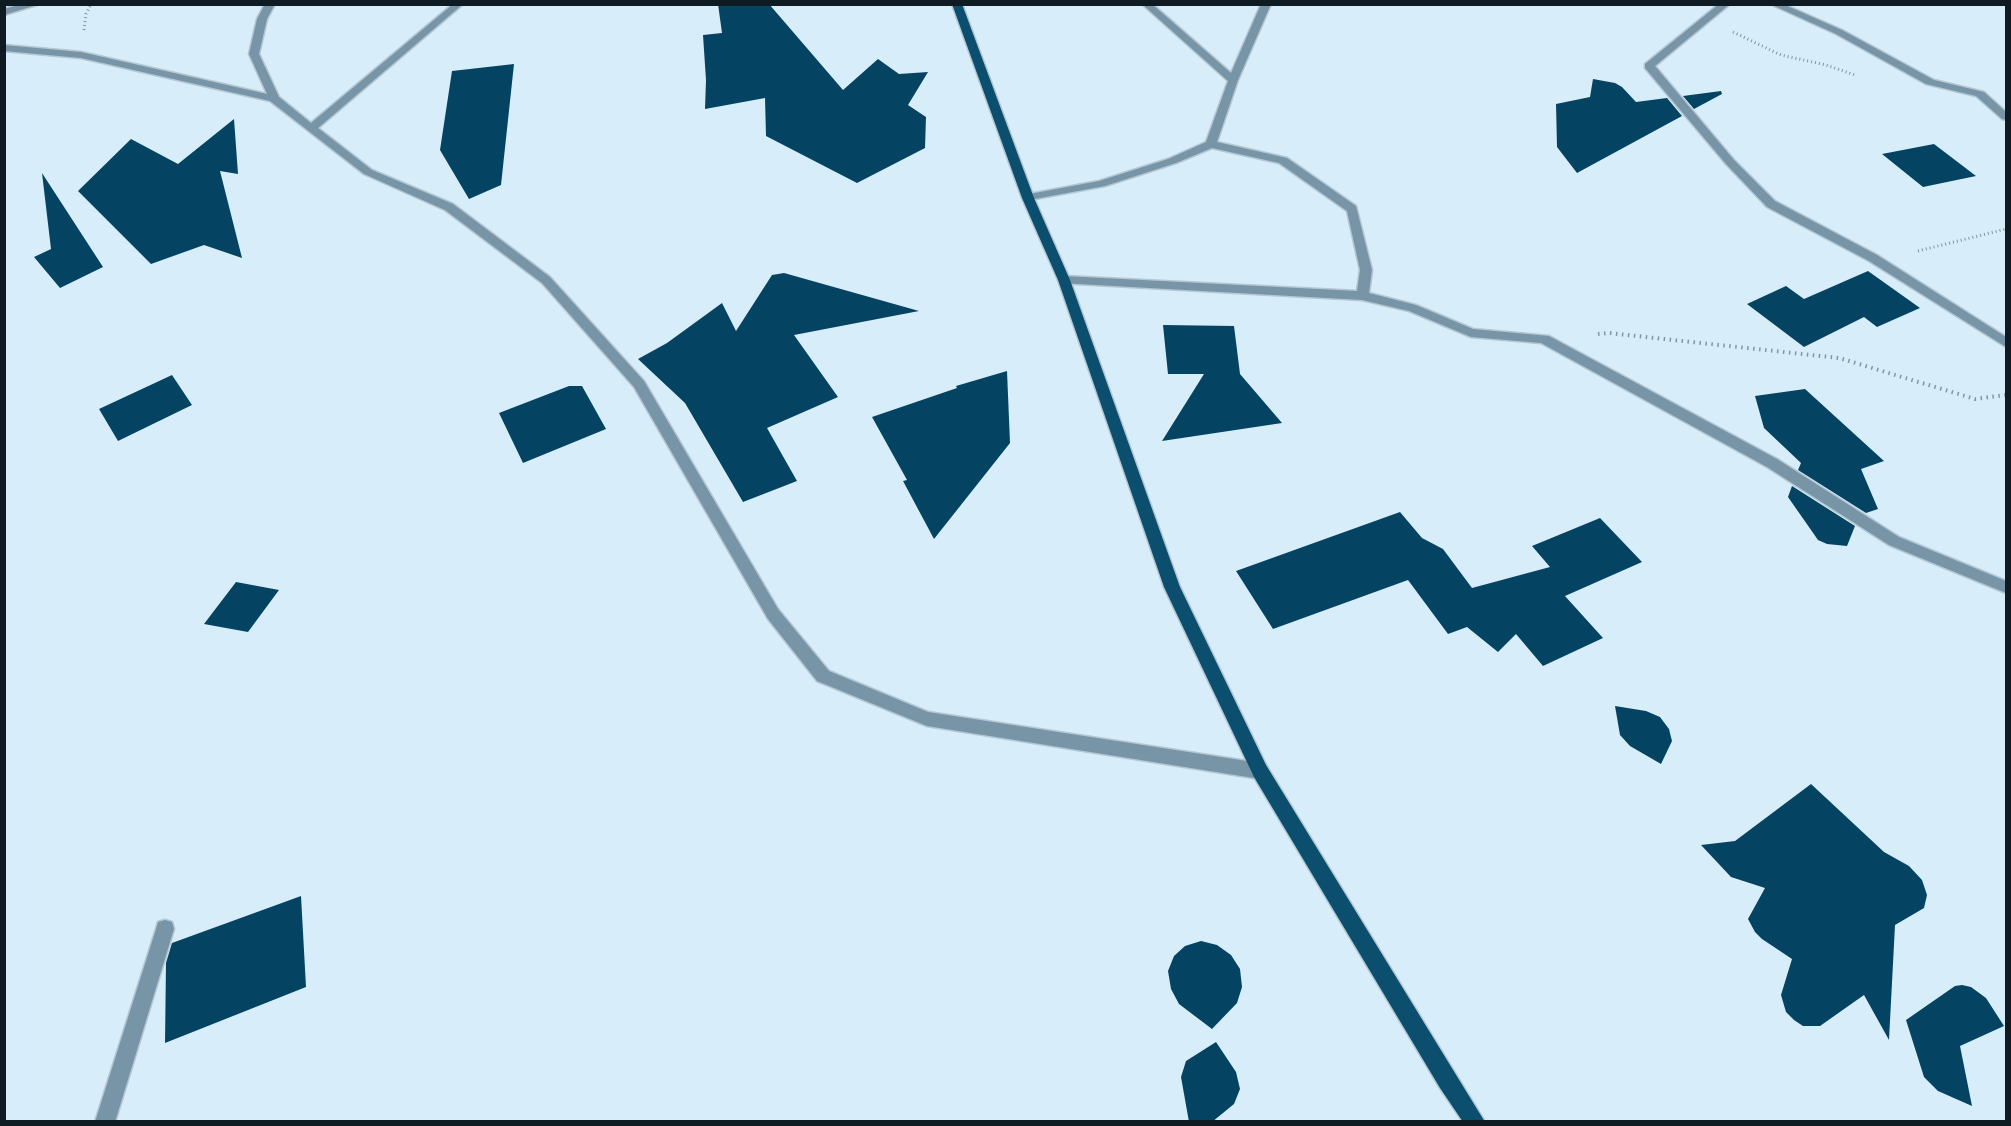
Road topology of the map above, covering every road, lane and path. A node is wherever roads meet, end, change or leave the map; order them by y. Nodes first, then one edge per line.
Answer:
1 (36, 4) edge
2 (270, 4) edge
3 (459, 4) edge
4 (957, 4) edge
5 (1146, 4) edge
6 (1266, 4) edge
7 (1726, 4) edge
8 (1774, 4) edge
9 (4, 12) edge
10 (4, 48) edge
11 (1233, 80) junction
12 (274, 99) junction
13 (2007, 117) edge
14 (312, 127) junction
15 (1211, 144) junction
16 (1028, 198) junction
17 (2007, 229) edge
18 (1873, 258) junction
19 (1064, 280) junction
20 (1362, 296) junction
21 (1544, 339) junction
22 (2007, 343) edge
23 (2007, 395) edge
24 (2007, 587) edge
25 (1260, 771) junction
26 (165, 929) dead end
27 (105, 1122) edge
28 (1475, 1122) edge

1 - 9 street
2 - 12 street
3 - 14 street
4 - 16 main road
5 - 11 street
6 - 11 street
7 - 18 street
8 - 13 street
10 - 12 street
11 - 15 street
12 - 14 street
14 - 25 street
15 - 16 street
15 - 20 street
16 - 19 main road
17 - 18 path
18 - 22 street
19 - 20 street
19 - 25 main road
20 - 21 street
21 - 23 path
21 - 24 street
25 - 28 main road
26 - 27 street

